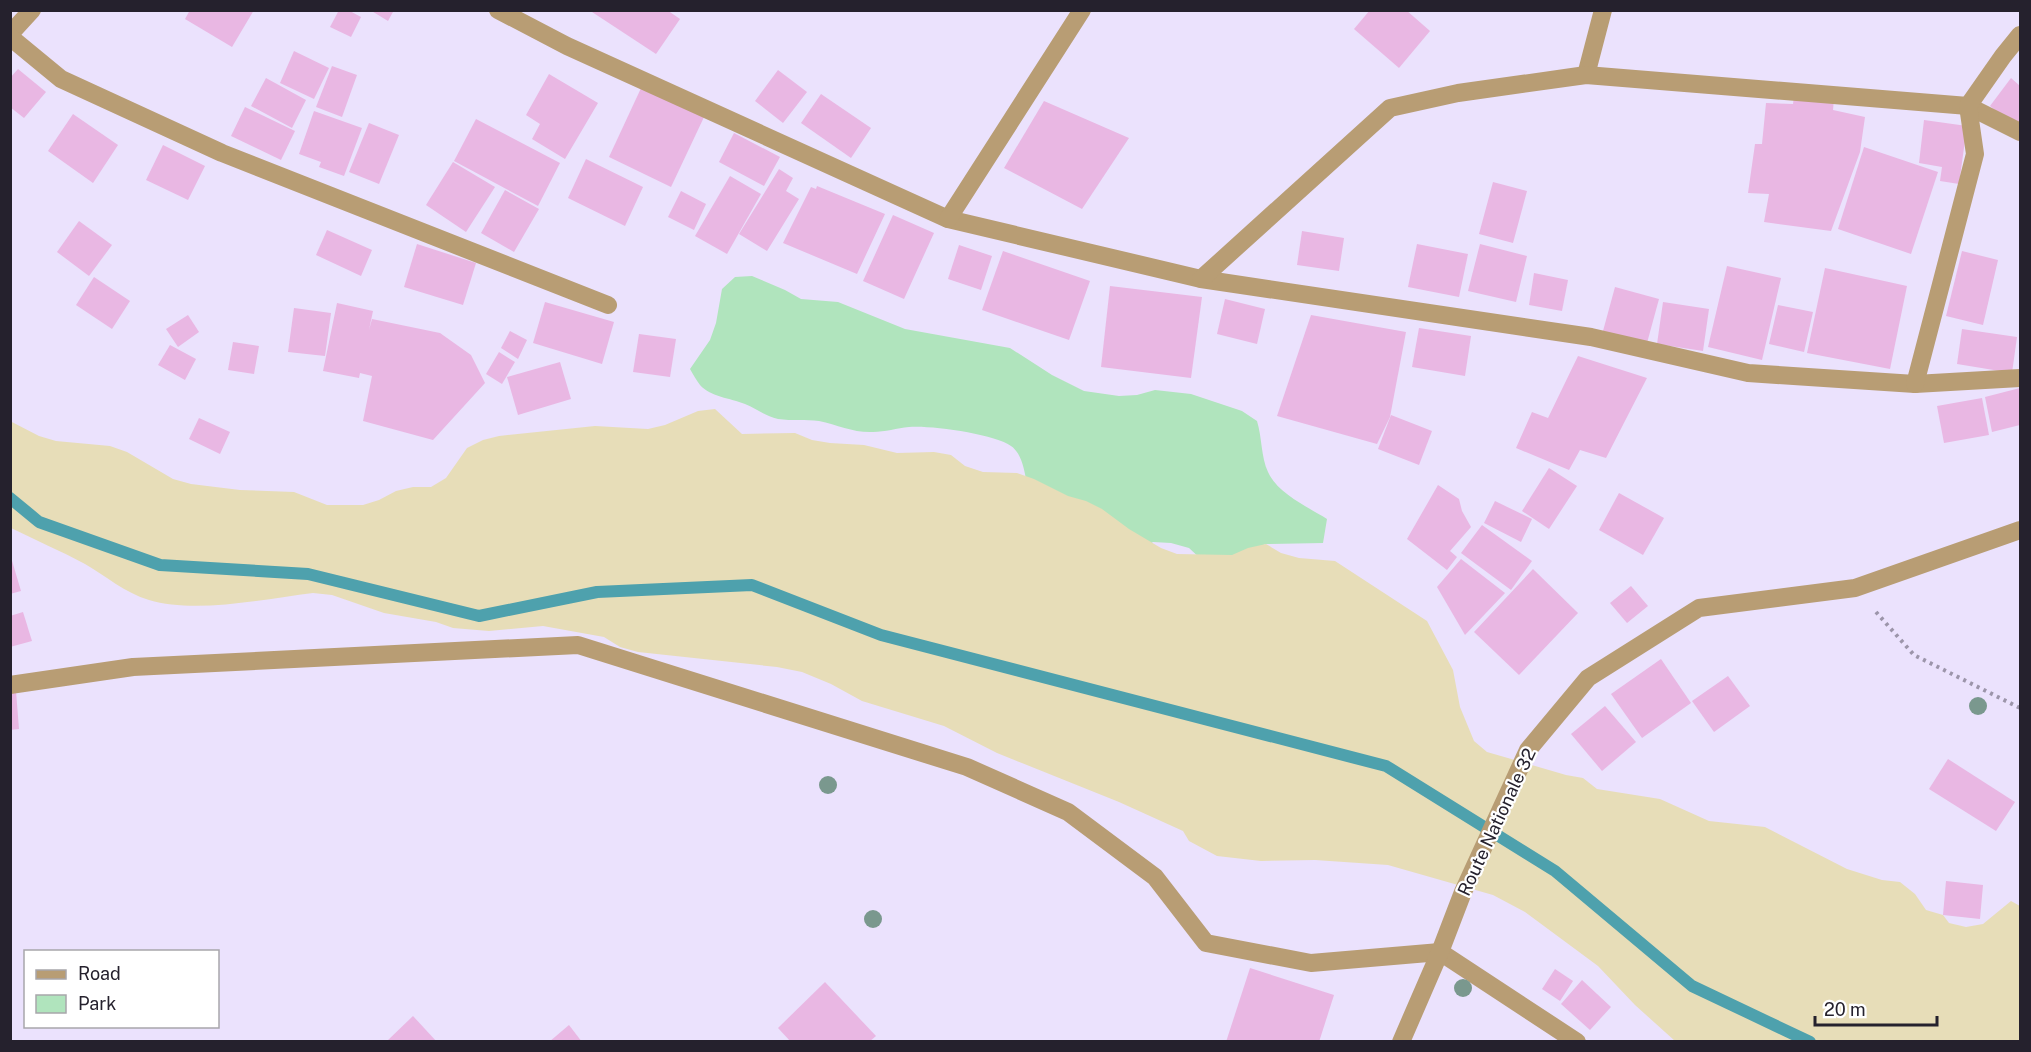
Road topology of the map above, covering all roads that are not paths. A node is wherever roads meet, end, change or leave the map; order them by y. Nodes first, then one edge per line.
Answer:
1 (32, 10) edge
2 (498, 10) edge
3 (1082, 10) edge
4 (1602, 10) edge
5 (10, 35) edge
6 (2020, 35) edge
7 (1586, 75) junction
8 (1968, 106) junction
9 (2020, 132) edge
10 (948, 219) junction
11 (1201, 279) junction
12 (608, 305) dead end
13 (2020, 378) edge
14 (1915, 384) junction
15 (2020, 531) edge
16 (10, 685) edge
17 (1440, 952) junction
18 (1401, 1041) edge
19 (1577, 1041) edge

1 - 5 street
2 - 10 street
3 - 10 street
4 - 7 street
5 - 12 street
6 - 8 street
7 - 8 street
7 - 11 street
8 - 9 street
8 - 14 street
10 - 11 street
11 - 14 street
13 - 14 street
15 - 17 street, Route Nationale 32
16 - 17 street
17 - 18 street, Route Nationale 32
17 - 19 street

